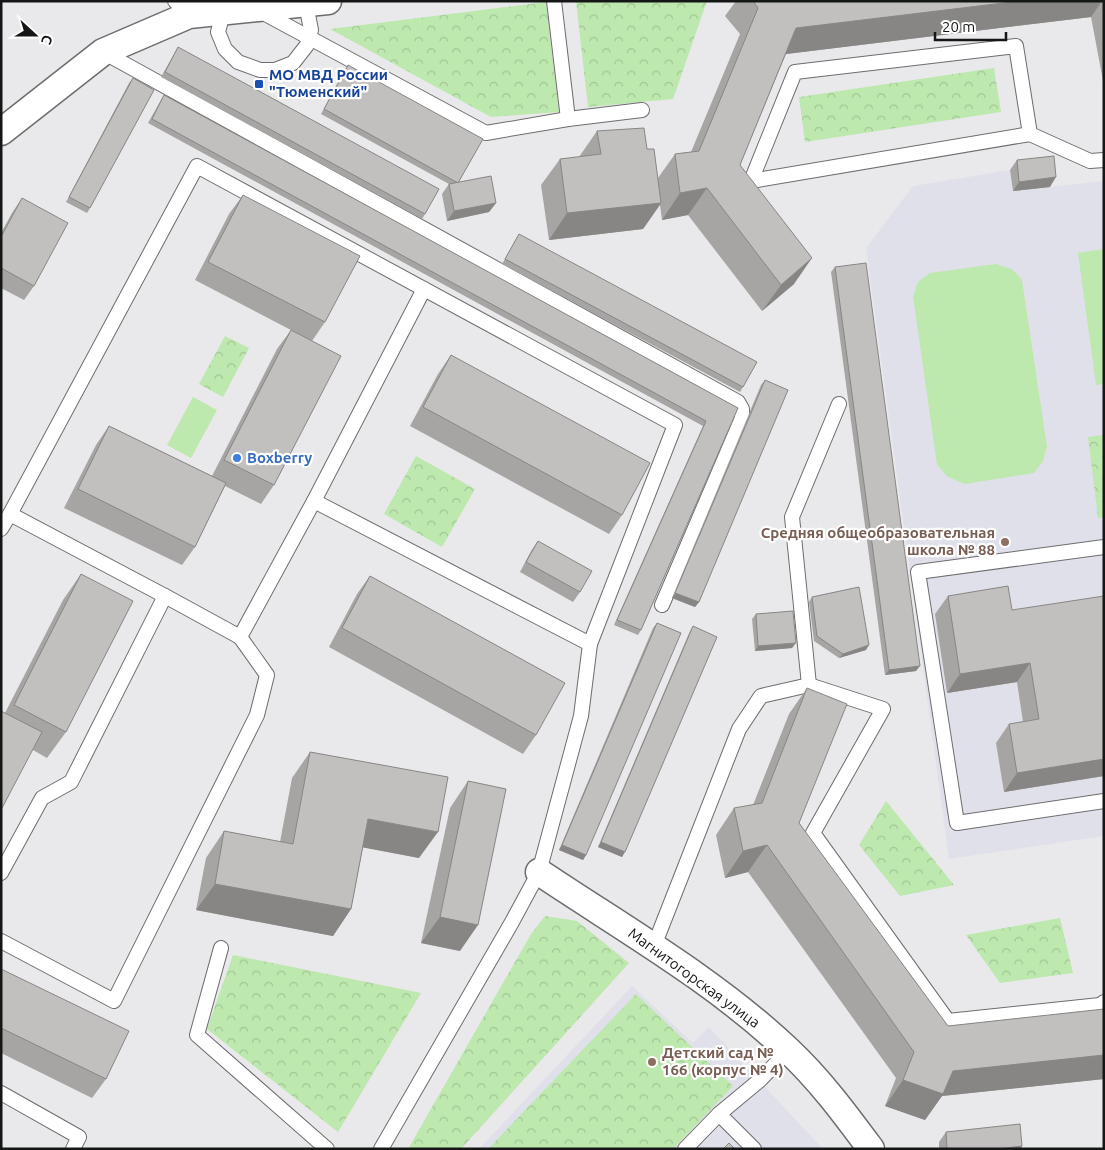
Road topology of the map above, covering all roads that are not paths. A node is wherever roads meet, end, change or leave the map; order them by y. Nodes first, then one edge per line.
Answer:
1 (554, 1) edge
2 (317, 3) edge
3 (182, 8) edge
4 (257, 10) junction
5 (223, 13) junction
6 (309, 38) junction
7 (103, 52) junction
8 (642, 110) dead end
9 (568, 119) junction
10 (1, 132) edge
11 (1030, 134) junction
12 (1104, 160) edge
13 (424, 289) junction
14 (839, 404) dead end
15 (314, 500) junction
16 (10, 514) junction
17 (1, 529) edge
18 (1104, 548) edge
19 (165, 596) junction
20 (662, 605) dead end
21 (240, 637) junction
22 (590, 644) junction
23 (809, 685) junction
24 (1104, 801) edge
25 (539, 872) junction
26 (1, 873) edge
27 (1, 941) edge
28 (654, 946) junction
29 (221, 948) dead end
30 (1104, 1002) edge
31 (788, 1050) junction
32 (1, 1093) edge
33 (719, 1114) junction
34 (73, 1149) edge
35 (327, 1149) edge
36 (381, 1149) edge
37 (685, 1149) edge
38 (754, 1149) edge
39 (871, 1149) edge

1 - 9 lane
2 - 4 street
2 - 6 lane
3 - 5 street
3 - 7 street
4 - 5 street
4 - 6 lane
5 - 6 lane
6 - 9 lane
7 - 10 street
7 - 20 lane
8 - 9 lane
11 - 11 lane
11 - 12 lane
13 - 15 lane
13 - 16 lane
13 - 22 lane
14 - 23 lane
15 - 21 lane
15 - 22 lane
16 - 17 lane
16 - 19 lane
18 - 24 lane
19 - 21 lane
19 - 26 lane
21 - 27 lane
22 - 25 lane
23 - 28 lane
23 - 30 lane
25 - 28 street, Магнитогорская улица
25 - 36 lane
28 - 31 street, Магнитогорская улица
29 - 35 lane
31 - 33 lane
31 - 39 street, Магнитогорская улица
32 - 34 lane
33 - 37 lane
33 - 38 lane

